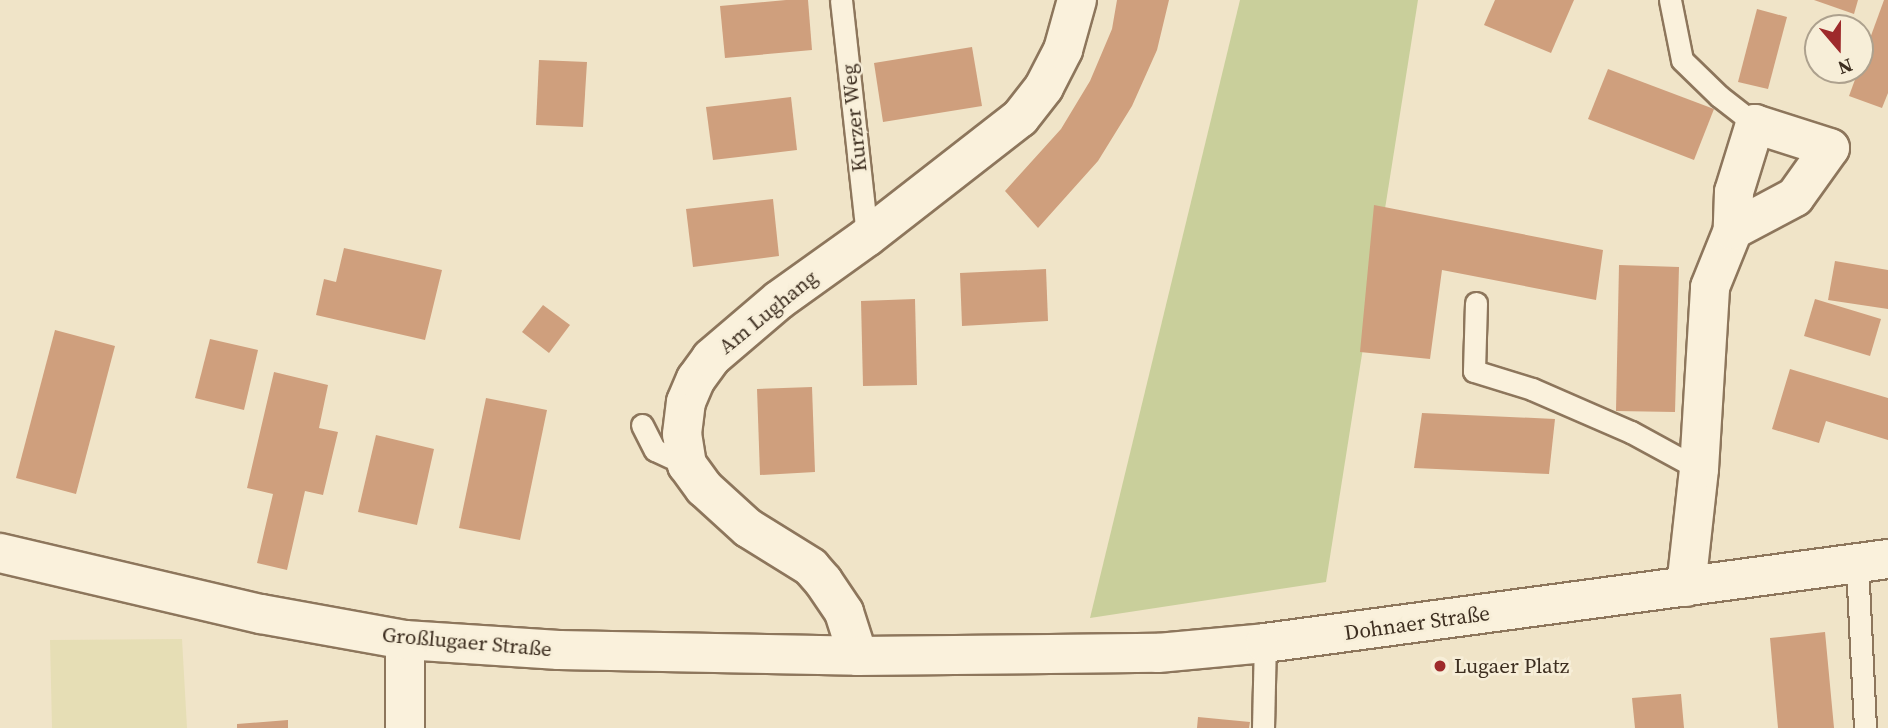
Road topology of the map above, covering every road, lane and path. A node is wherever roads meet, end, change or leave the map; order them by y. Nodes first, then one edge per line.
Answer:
1 (841, 0) edge
2 (1077, 0) edge
3 (1670, 0) edge
4 (1755, 124) junction
5 (1733, 230) junction
6 (867, 237) junction
7 (1476, 303) dead end
8 (642, 425) dead end
9 (687, 466) junction
10 (1699, 469) junction
11 (0, 553) edge
12 (1872, 561) edge
13 (1686, 587) junction
14 (405, 640) junction
15 (1265, 643) junction
16 (943, 654) joint
17 (858, 656) junction
18 (405, 728) edge
19 (1263, 728) edge
20 (1866, 728) edge

1 - 6 lane, Kurzer Weg
2 - 6 main road, Am Lughang
3 - 4 lane
4 - 5 main road
4 - 5 main road
5 - 10 main road
6 - 9 main road, Am Lughang
7 - 10 lane
8 - 9 lane
9 - 17 main road
10 - 13 main road
11 - 14 main road, Großlugaer Straße
12 - 13 main road, Dohnaer Straße
12 - 20 lane
13 - 15 main road, Dohnaer Straße
14 - 17 main road, Großlugaer Straße
14 - 18 main road
15 - 16 main road, Dohnaer Straße
15 - 19 lane
16 - 17 main road, Großlugaer Straße

